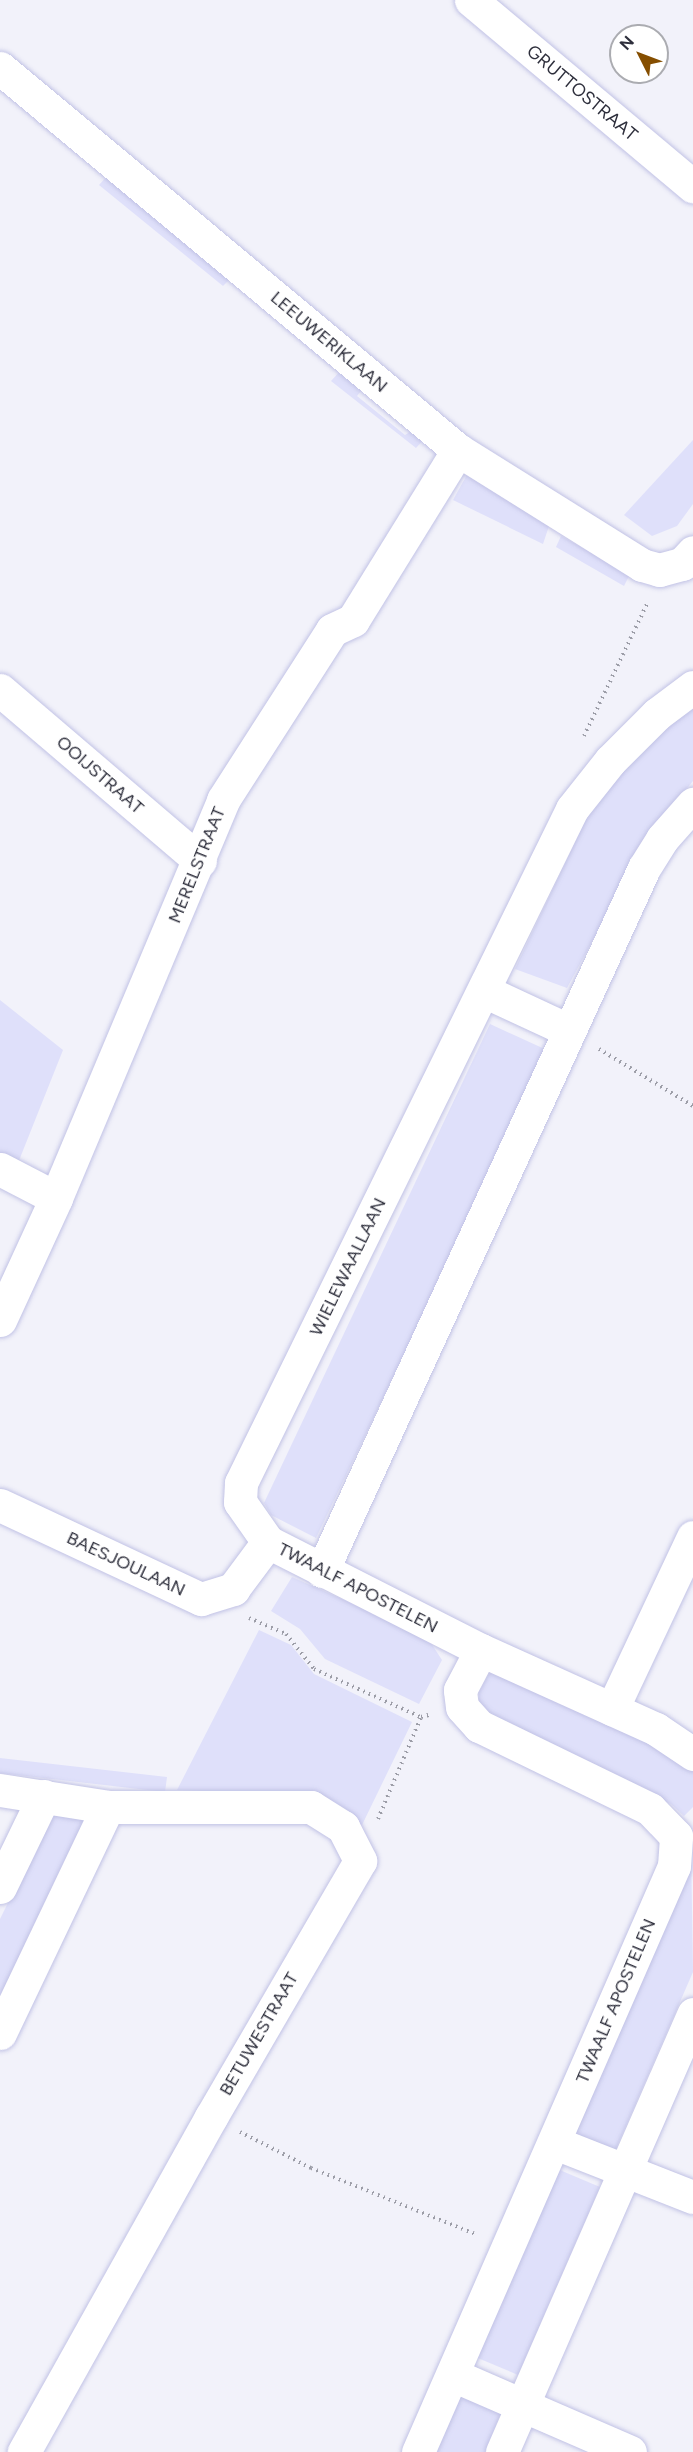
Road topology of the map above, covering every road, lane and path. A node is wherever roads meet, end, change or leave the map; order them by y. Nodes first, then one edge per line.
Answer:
1 (471, 0) edge
2 (0, 68) edge
3 (693, 186) edge
4 (458, 450) junction
5 (678, 562) edge
6 (693, 687) edge
7 (0, 690) edge
8 (580, 743) dead end
9 (693, 804) edge
10 (200, 861) junction
11 (484, 991) junction
12 (568, 1030) junction
13 (693, 1106) edge
14 (0, 1169) edge
15 (56, 1198) junction
16 (0, 1320) edge
17 (0, 1505) edge
18 (693, 1537) edge
19 (268, 1542) junction
20 (322, 1570) junction
21 (201, 1599) junction
22 (481, 1650) junction
23 (462, 1707) junction
24 (612, 1709) junction
25 (421, 1717) junction
26 (693, 1754) edge
27 (0, 1790) edge
28 (44, 1796) junction
29 (108, 1807) junction
30 (685, 1832) edge
31 (360, 1861) junction
32 (0, 1887) edge
33 (693, 2014) edge
34 (0, 2033) edge
35 (211, 2117) junction
36 (555, 2143) junction
37 (623, 2171) junction
38 (693, 2197) edge
39 (509, 2247) junction
40 (453, 2376) junction
41 (523, 2405) junction
42 (24, 2452) edge
43 (418, 2452) edge
44 (502, 2452) edge
45 (630, 2452) edge

1 - 3 street, GRUTTOSTRAAT
2 - 4 street, LEEUWERIKLAAN
4 - 5 street, LEEUWERIKLAAN
4 - 10 street, MERELSTRAAT
5 - 8 path
6 - 11 street, WIELEWAALLAAN
7 - 10 street, OOIJSTRAAT
9 - 12 street
10 - 15 street, MERELSTRAAT
11 - 12 street
11 - 19 street, WIELEWAALLAAN
12 - 13 path
12 - 20 street
14 - 15 street
15 - 16 street, MERELSTRAAT
17 - 21 street, BAESJOULAAN
18 - 24 street
19 - 20 street, TWAALF APOSTELEN
19 - 21 street, BAESJOULAAN
20 - 22 street, TWAALF APOSTELEN
21 - 25 path
22 - 23 street
22 - 24 street, TWAALF APOSTELEN
23 - 25 path
23 - 30 street, TWAALF APOSTELEN
24 - 26 street, TWAALF APOSTELEN
25 - 31 path
27 - 28 street
28 - 29 street
28 - 32 street
29 - 31 street
29 - 34 street
30 - 36 street, TWAALF APOSTELEN
31 - 35 street, BETUWESTRAAT
33 - 37 street
35 - 39 path
35 - 42 street, BETUWESTRAAT
36 - 37 street
36 - 39 street, TWAALF APOSTELEN
37 - 38 street
37 - 41 street
39 - 40 street, TWAALF APOSTELEN
40 - 41 street
40 - 43 street, TWAALF APOSTELEN
41 - 44 street
41 - 45 street

